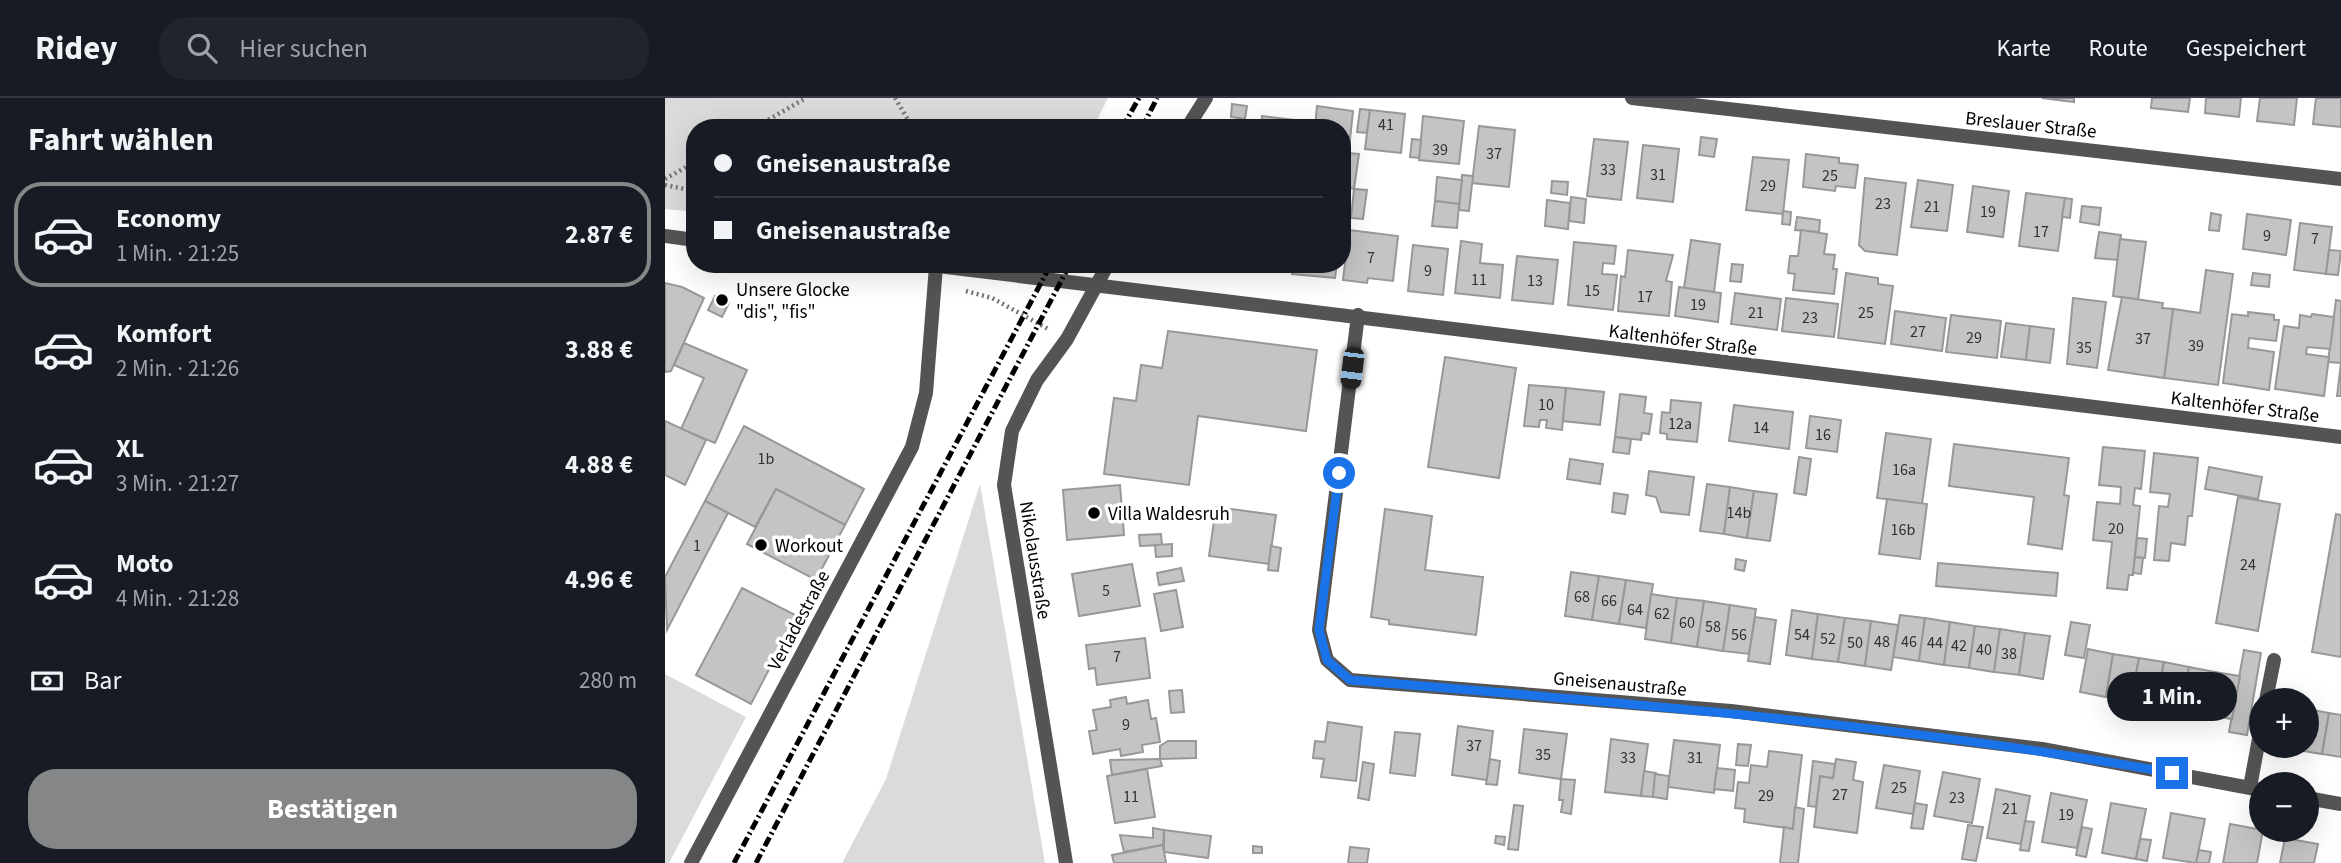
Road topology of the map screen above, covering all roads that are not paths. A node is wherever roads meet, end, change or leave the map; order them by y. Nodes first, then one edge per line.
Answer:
1 (1206, 98) edge
2 (1632, 98) edge
3 (1193, 119) edge
4 (2341, 179) edge
5 (665, 236) edge
6 (686, 239) edge
7 (928, 273) edge
8 (989, 273) edge
9 (1103, 273) edge
10 (1097, 285) junction
11 (1359, 315) junction
12 (2341, 436) edge
13 (2274, 660) dead end
14 (2268, 688) edge
15 (2249, 787) edge
16 (2319, 800) edge
17 (2341, 804) edge
18 (691, 863) edge
19 (1066, 863) edge

1 - 3 street
2 - 4 street, Breslauer Straße
5 - 6 street
7 - 18 street, Verladestraße
8 - 10 street, Kaltenhöfer Straße
9 - 10 street, Nikolausstraße
10 - 11 street, Kaltenhöfer Straße
10 - 19 street, Nikolausstraße
11 - 12 street, Kaltenhöfer Straße
11 - 15 street, Gneisenaustraße
13 - 14 street
16 - 17 street

